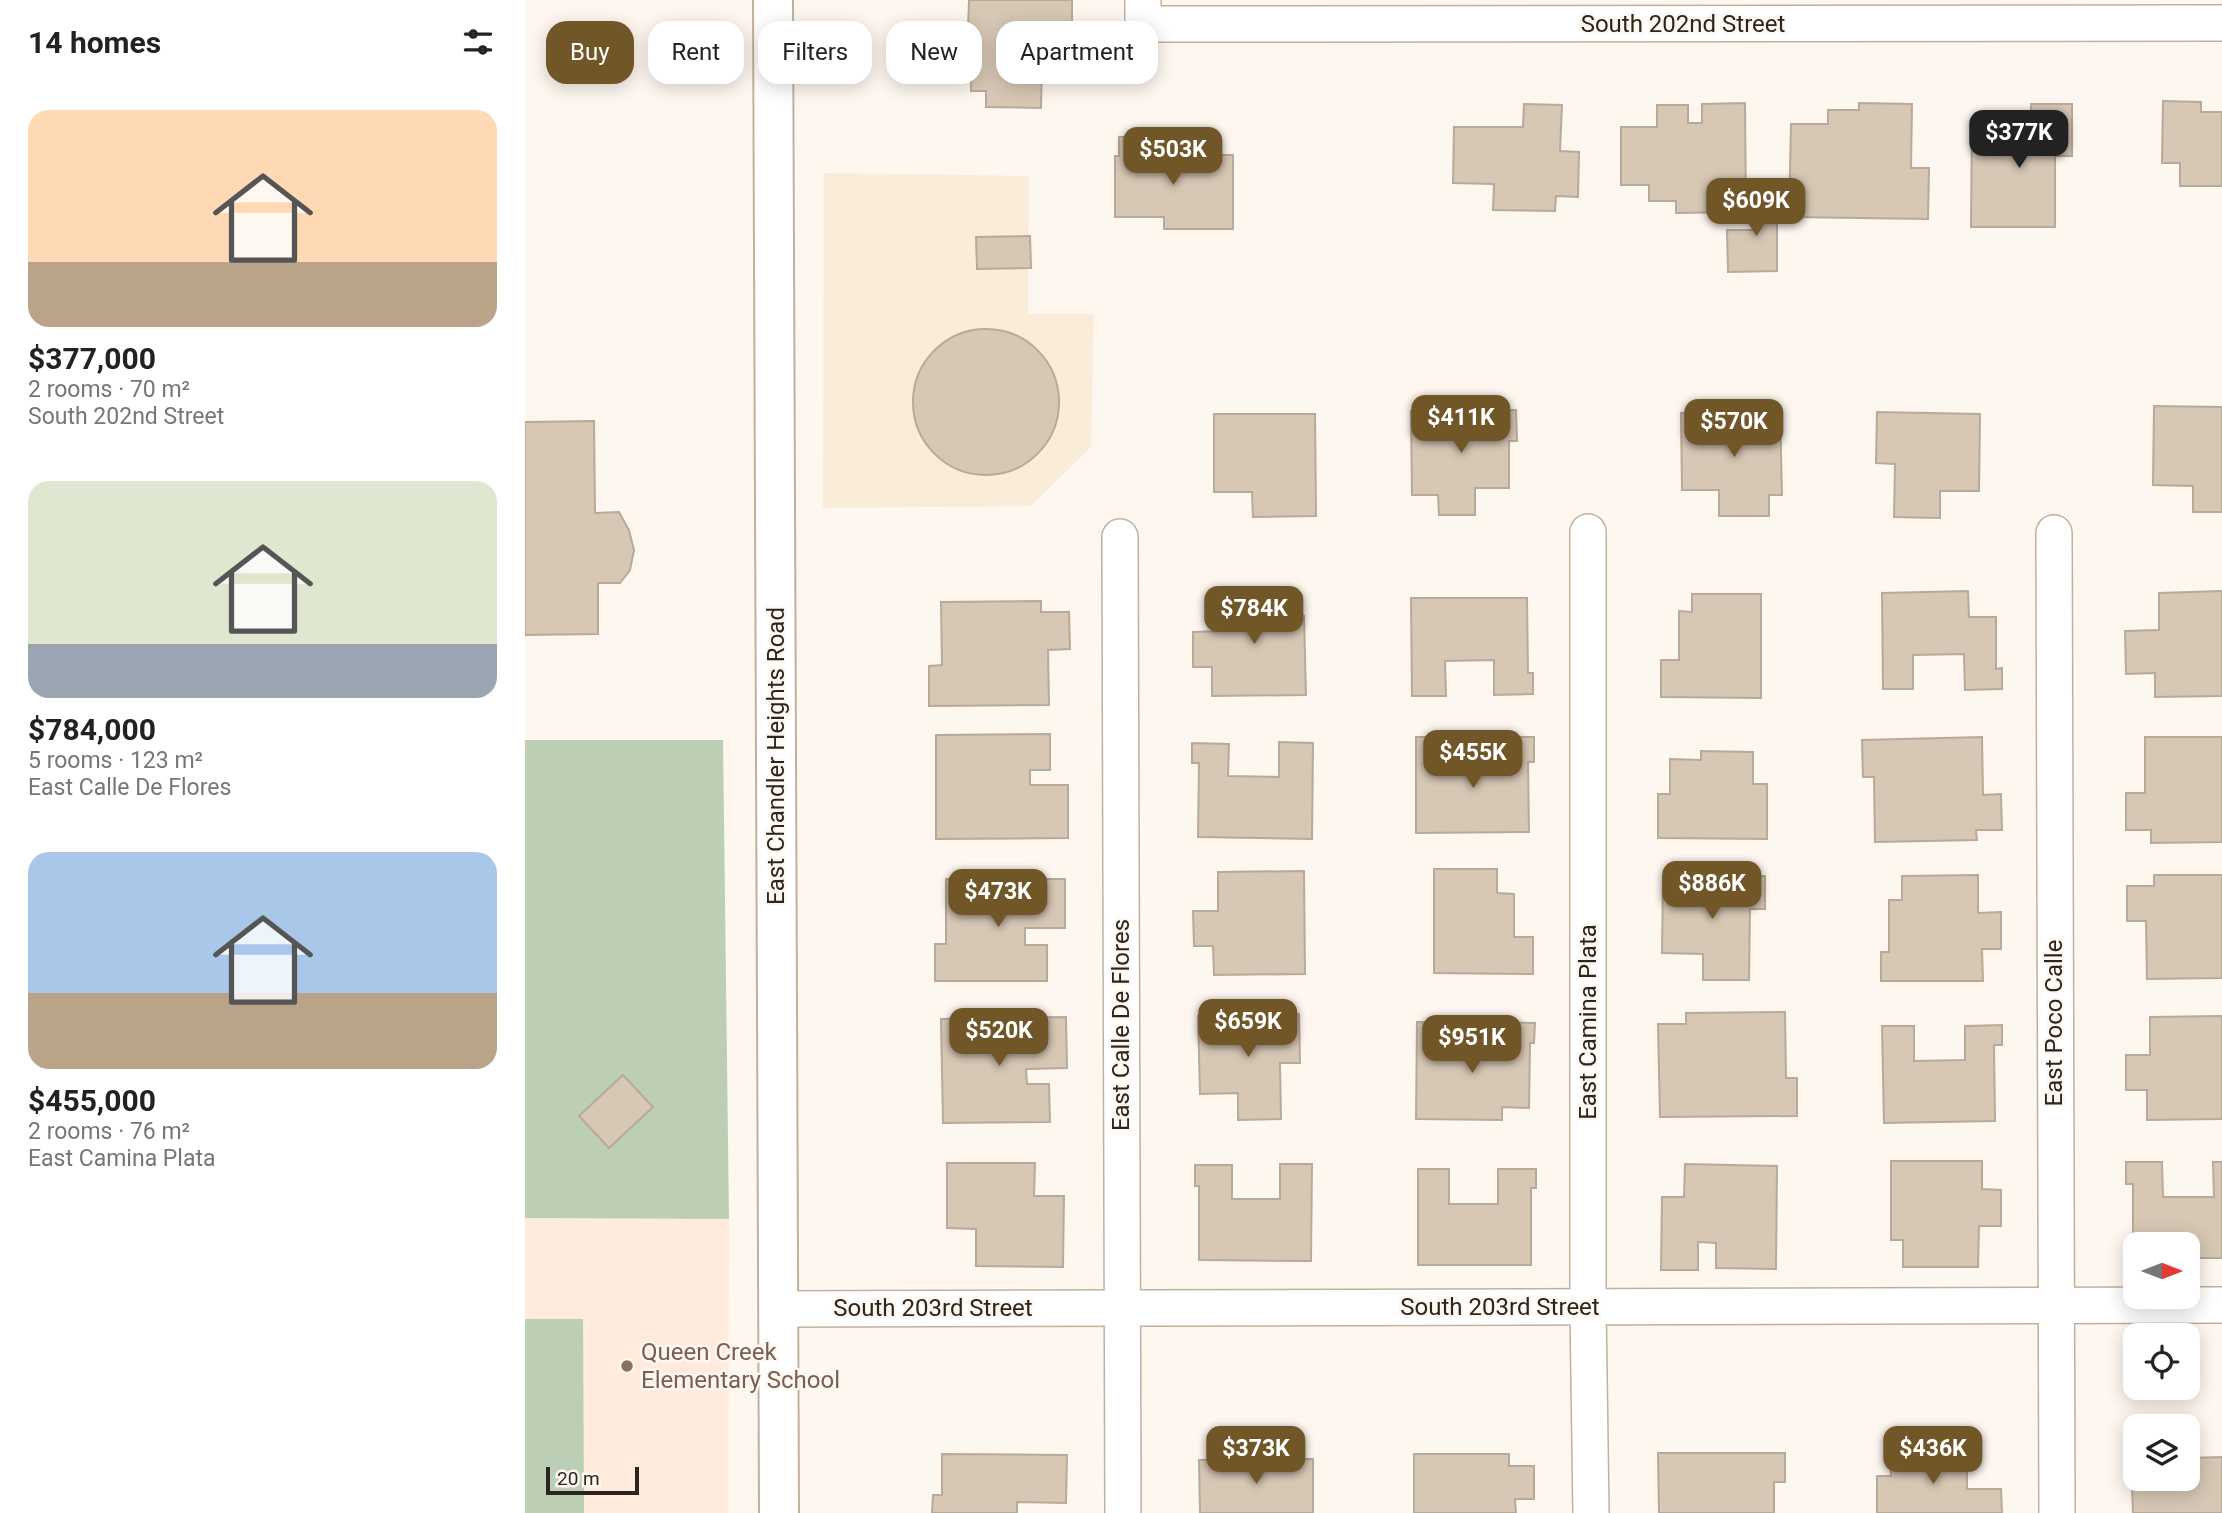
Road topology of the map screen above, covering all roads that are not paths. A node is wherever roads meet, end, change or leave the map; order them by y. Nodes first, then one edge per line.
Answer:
1 (773, 0) edge
2 (1143, 12) edge
3 (1930, 12) edge
4 (2222, 23) edge
5 (1588, 532) dead end
6 (2054, 533) dead end
7 (1120, 537) dead end
8 (2222, 1305) edge
9 (2055, 1306) junction
10 (1588, 1307) junction
11 (778, 1308) junction
12 (1122, 1308) junction
13 (779, 1513) edge
14 (1123, 1513) edge
15 (1591, 1513) edge
16 (2057, 1513) edge

1 - 11 main road, East Chandler Heights Road
2 - 3 street, South 202nd Street
3 - 4 street, South 202nd Street
5 - 10 street, East Camina Plata
6 - 9 street, East Poco Calle
7 - 12 street, East Calle De Flores
8 - 9 street, South 203rd Street
9 - 10 street, South 203rd Street
9 - 16 street, East Poco Calle
10 - 12 street, South 203rd Street
10 - 15 street, East Camina Plata
11 - 12 street, South 203rd Street
11 - 13 main road, East Chandler Heights Road
12 - 14 street, East Calle De Flores

